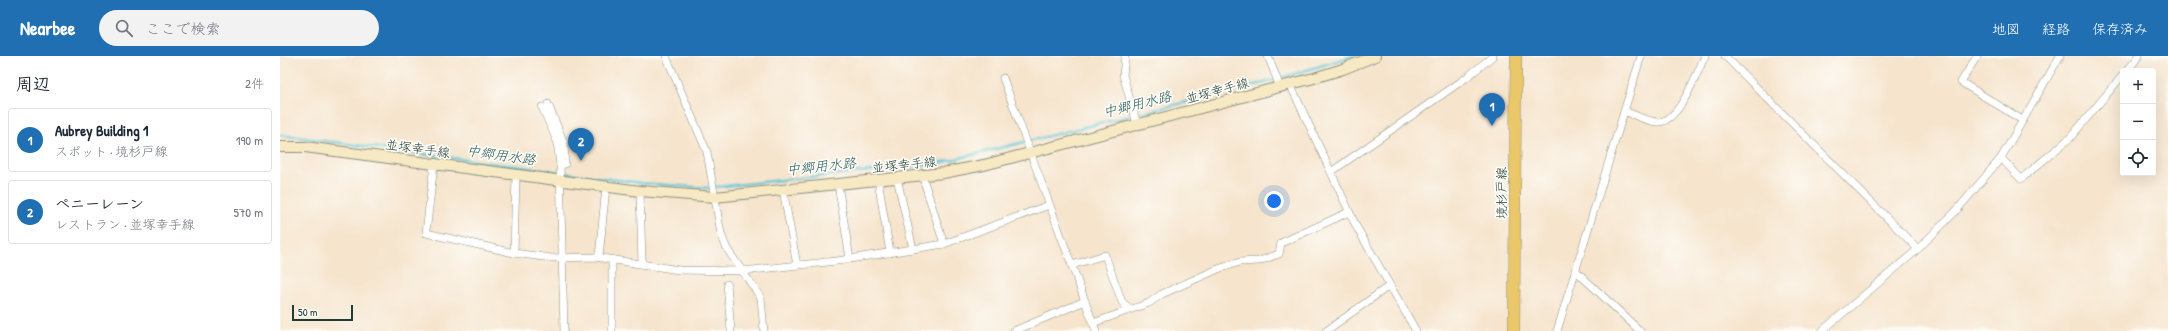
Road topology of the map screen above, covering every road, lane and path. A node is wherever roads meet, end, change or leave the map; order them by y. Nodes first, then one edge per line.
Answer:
1 (666, 56) edge
2 (1125, 56) edge
3 (1268, 56) edge
4 (1375, 56) edge
5 (1493, 56) edge
6 (1516, 56) edge
7 (1641, 56) edge
8 (1705, 56) edge
9 (1725, 56) edge
10 (1977, 56) edge
11 (2060, 56) edge
12 (2140, 56) edge
13 (2130, 68) edge
14 (1003, 78) dead end
15 (2120, 79) edge
16 (1290, 84) junction
17 (1280, 87) junction
18 (545, 106) dead end
19 (1624, 111) junction
20 (2022, 120) junction
21 (1137, 124) junction
22 (280, 146) edge
23 (1029, 153) junction
24 (2001, 158) junction
25 (434, 164) junction
26 (1331, 172) junction
27 (516, 175) junction
28 (922, 175) junction
29 (897, 178) junction
30 (878, 180) junction
31 (559, 181) junction
32 (838, 184) junction
33 (606, 187) junction
34 (783, 190) junction
35 (640, 191) junction
36 (715, 197) junction
37 (1049, 206) junction
38 (1349, 212) junction
39 (944, 244) junction
40 (913, 249) junction
41 (1918, 249) junction
42 (514, 253) junction
43 (890, 253) junction
44 (562, 256) junction
45 (599, 257) junction
46 (612, 259) junction
47 (850, 259) junction
48 (642, 264) junction
49 (797, 265) junction
50 (1072, 265) junction
51 (1575, 270) junction
52 (742, 271) junction
53 (727, 284) dead end
54 (1389, 286) junction
55 (1085, 301) junction
56 (1130, 309) junction
57 (1093, 323) junction
58 (564, 331) edge
59 (612, 331) edge
60 (731, 331) edge
61 (764, 331) edge
62 (1014, 331) edge
63 (1096, 331) edge
64 (1326, 331) edge
65 (1416, 331) edge
66 (1514, 331) edge
67 (1557, 331) edge
68 (1640, 331) edge
69 (1822, 331) edge

1 - 36 street
2 - 21 street
3 - 17 street
4 - 16 main road, 並塚幸手線
5 - 26 street
6 - 66 main road, 境杉戸線
7 - 19 street
8 - 19 street
9 - 41 street
10 - 20 street
11 - 20 street
12 - 13 street
14 - 23 street
15 - 24 street
16 - 17 main road, 並塚幸手線
16 - 26 street
17 - 21 main road, 並塚幸手線
18 - 31 street
19 - 51 street
20 - 24 street
21 - 23 main road, 並塚幸手線
22 - 25 main road, 並塚幸手線
23 - 28 main road, 並塚幸手線
23 - 37 street
24 - 41 street
25 - 27 main road, 並塚幸手線
25 - 42 street
26 - 38 street
27 - 31 main road, 並塚幸手線
27 - 42 street
28 - 29 main road, 並塚幸手線
28 - 39 street
29 - 30 main road, 並塚幸手線
29 - 40 street
30 - 32 main road, 並塚幸手線
30 - 43 street
31 - 33 main road, 並塚幸手線
31 - 44 street
32 - 34 main road, 並塚幸手線
32 - 47 street
33 - 35 main road, 並塚幸手線
33 - 45 street
34 - 36 main road, 並塚幸手線
34 - 49 street
35 - 36 main road, 並塚幸手線
35 - 48 street
36 - 52 street
37 - 39 street
37 - 50 street
38 - 54 street
38 - 56 street
39 - 40 street
40 - 43 street
41 - 69 street
42 - 44 street
43 - 47 street
44 - 45 street
44 - 58 street
45 - 46 street
46 - 48 street
46 - 59 street
47 - 49 street
48 - 52 street
49 - 52 street
50 - 55 street
50 - 56 street
51 - 67 street
51 - 68 street
52 - 61 street
53 - 60 street
54 - 64 street
54 - 65 street
55 - 57 street
55 - 62 street
56 - 57 street
57 - 63 street

